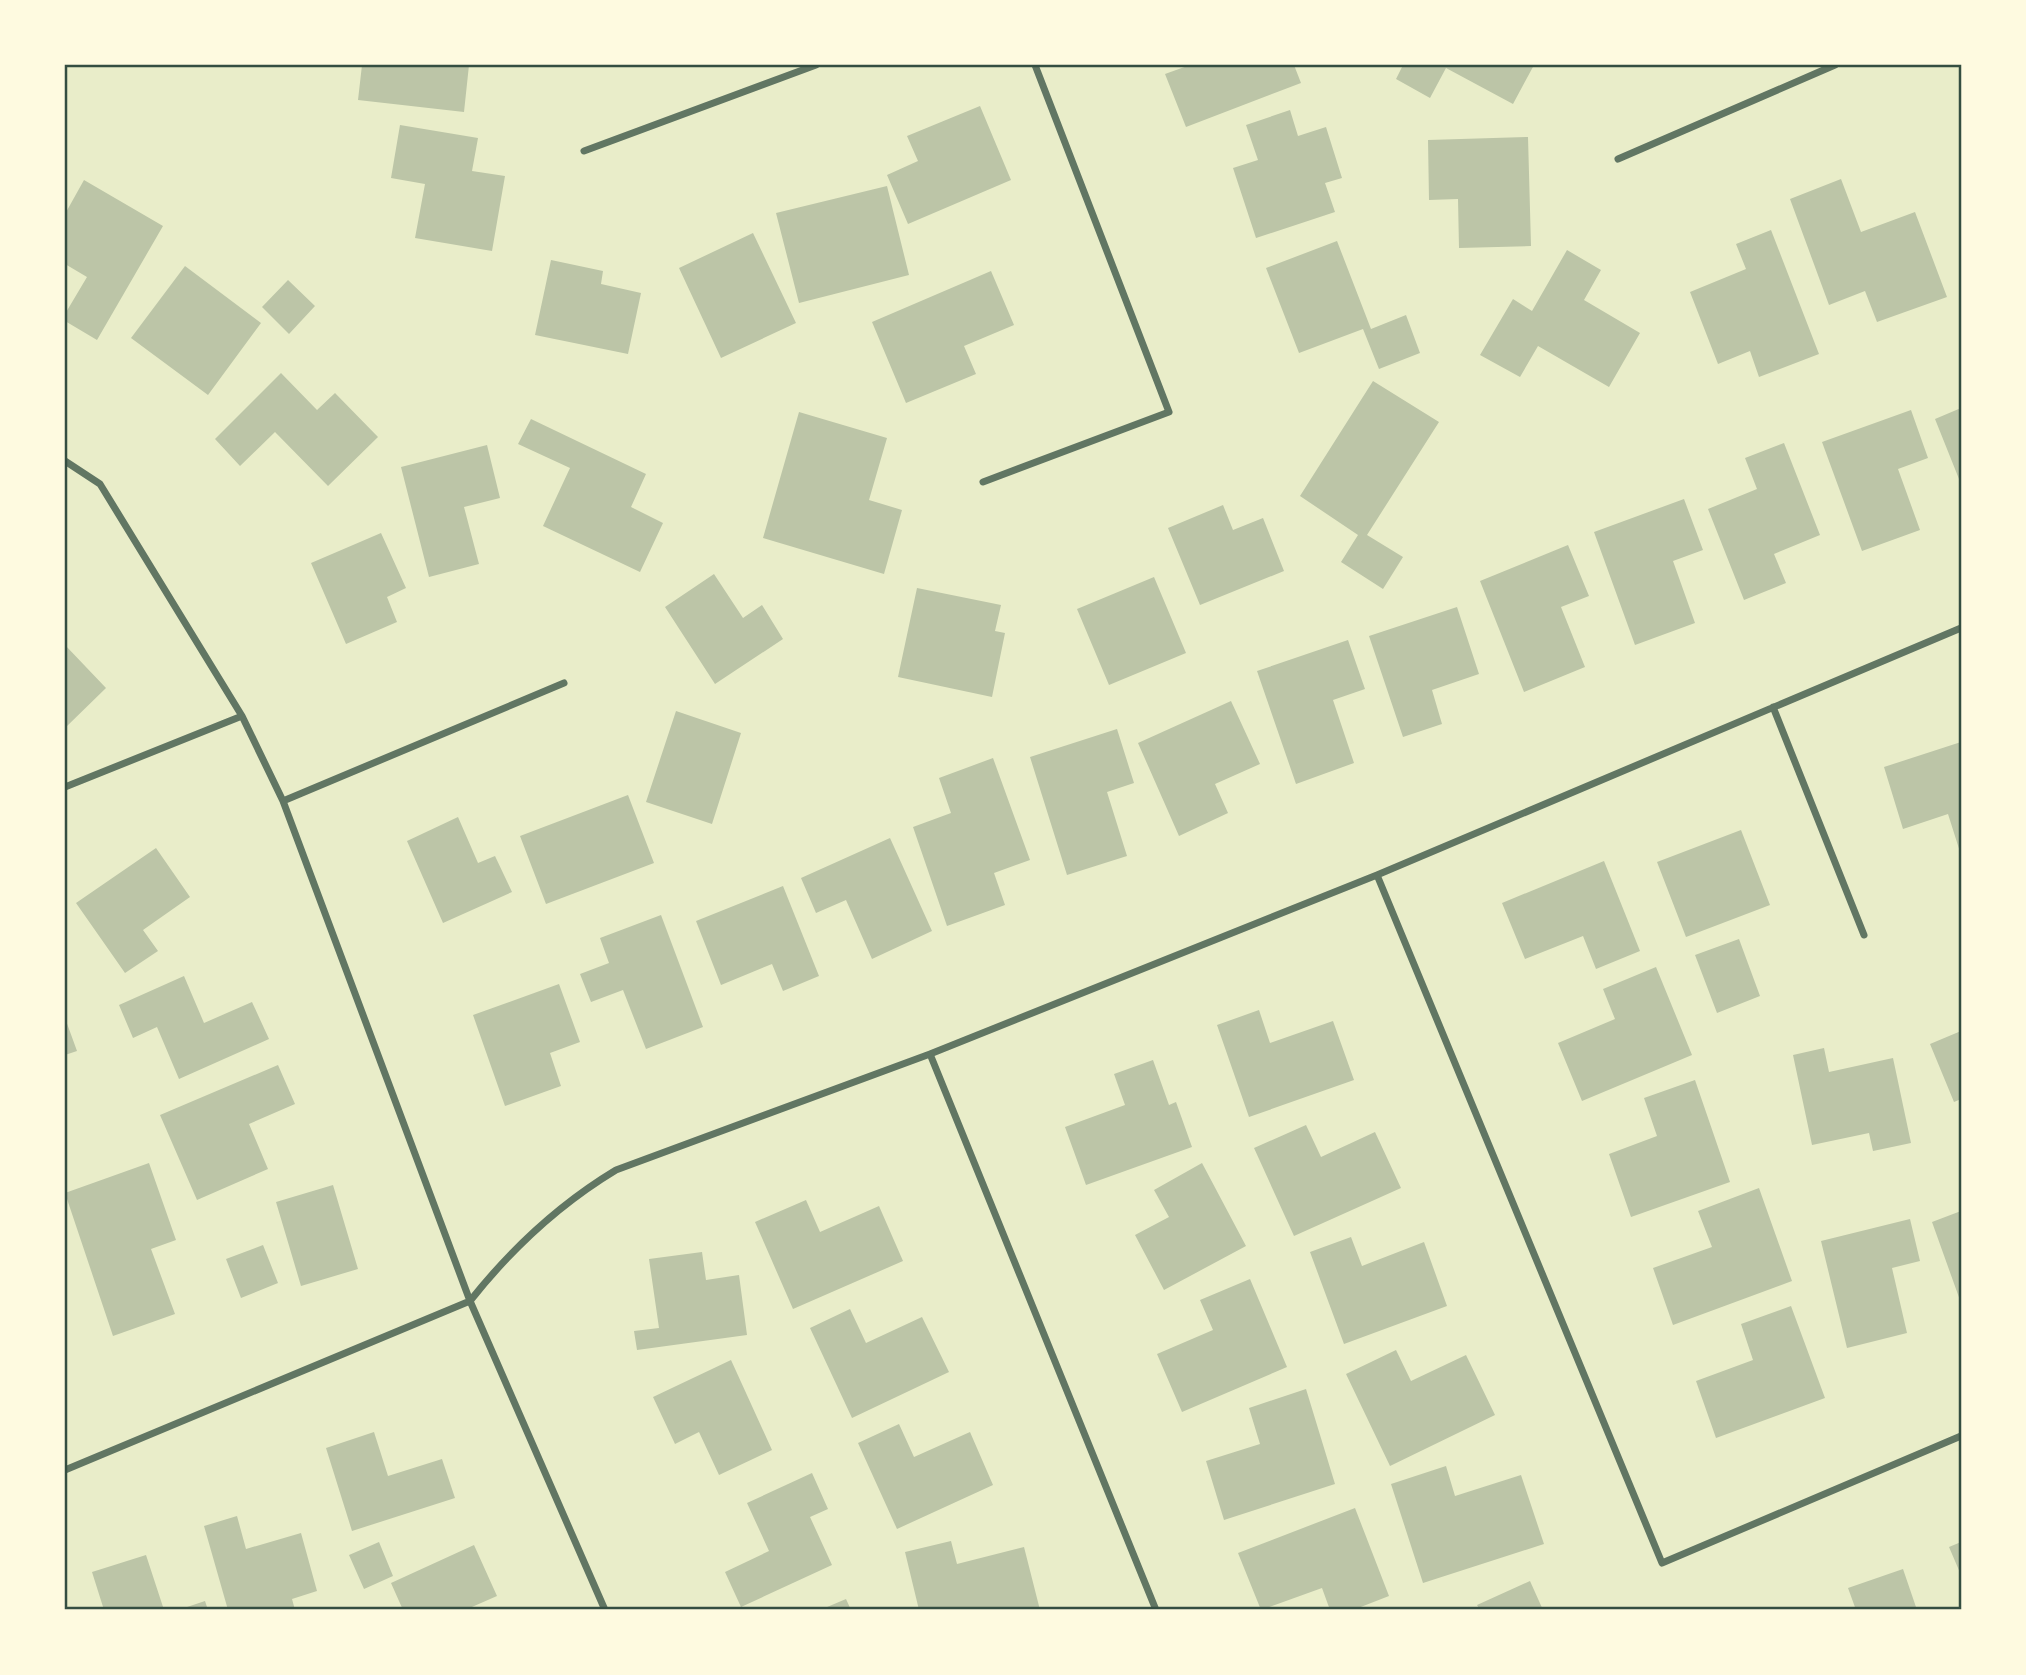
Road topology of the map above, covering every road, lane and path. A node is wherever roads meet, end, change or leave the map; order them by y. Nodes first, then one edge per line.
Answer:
1 (816, 65) edge
2 (1035, 65) edge
3 (1835, 65) edge
4 (584, 151) dead end
5 (1618, 159) dead end
6 (65, 461) edge
7 (983, 482) dead end
8 (1961, 628) edge
9 (564, 683) dead end
10 (1773, 707) junction
11 (242, 716) junction
12 (65, 787) edge
13 (283, 801) junction
14 (1377, 875) junction
15 (1864, 934) dead end
16 (930, 1054) junction
17 (470, 1301) junction
18 (1961, 1436) edge
19 (65, 1470) edge
20 (605, 1610) edge
21 (1156, 1610) edge

1 - 4 street
2 - 7 street
3 - 5 street
6 - 11 street
8 - 10 street
9 - 13 street
10 - 14 street
10 - 15 street
11 - 12 street
11 - 13 street
13 - 17 street
14 - 16 street
14 - 18 street
16 - 17 street
16 - 21 street
17 - 19 street
17 - 20 street

